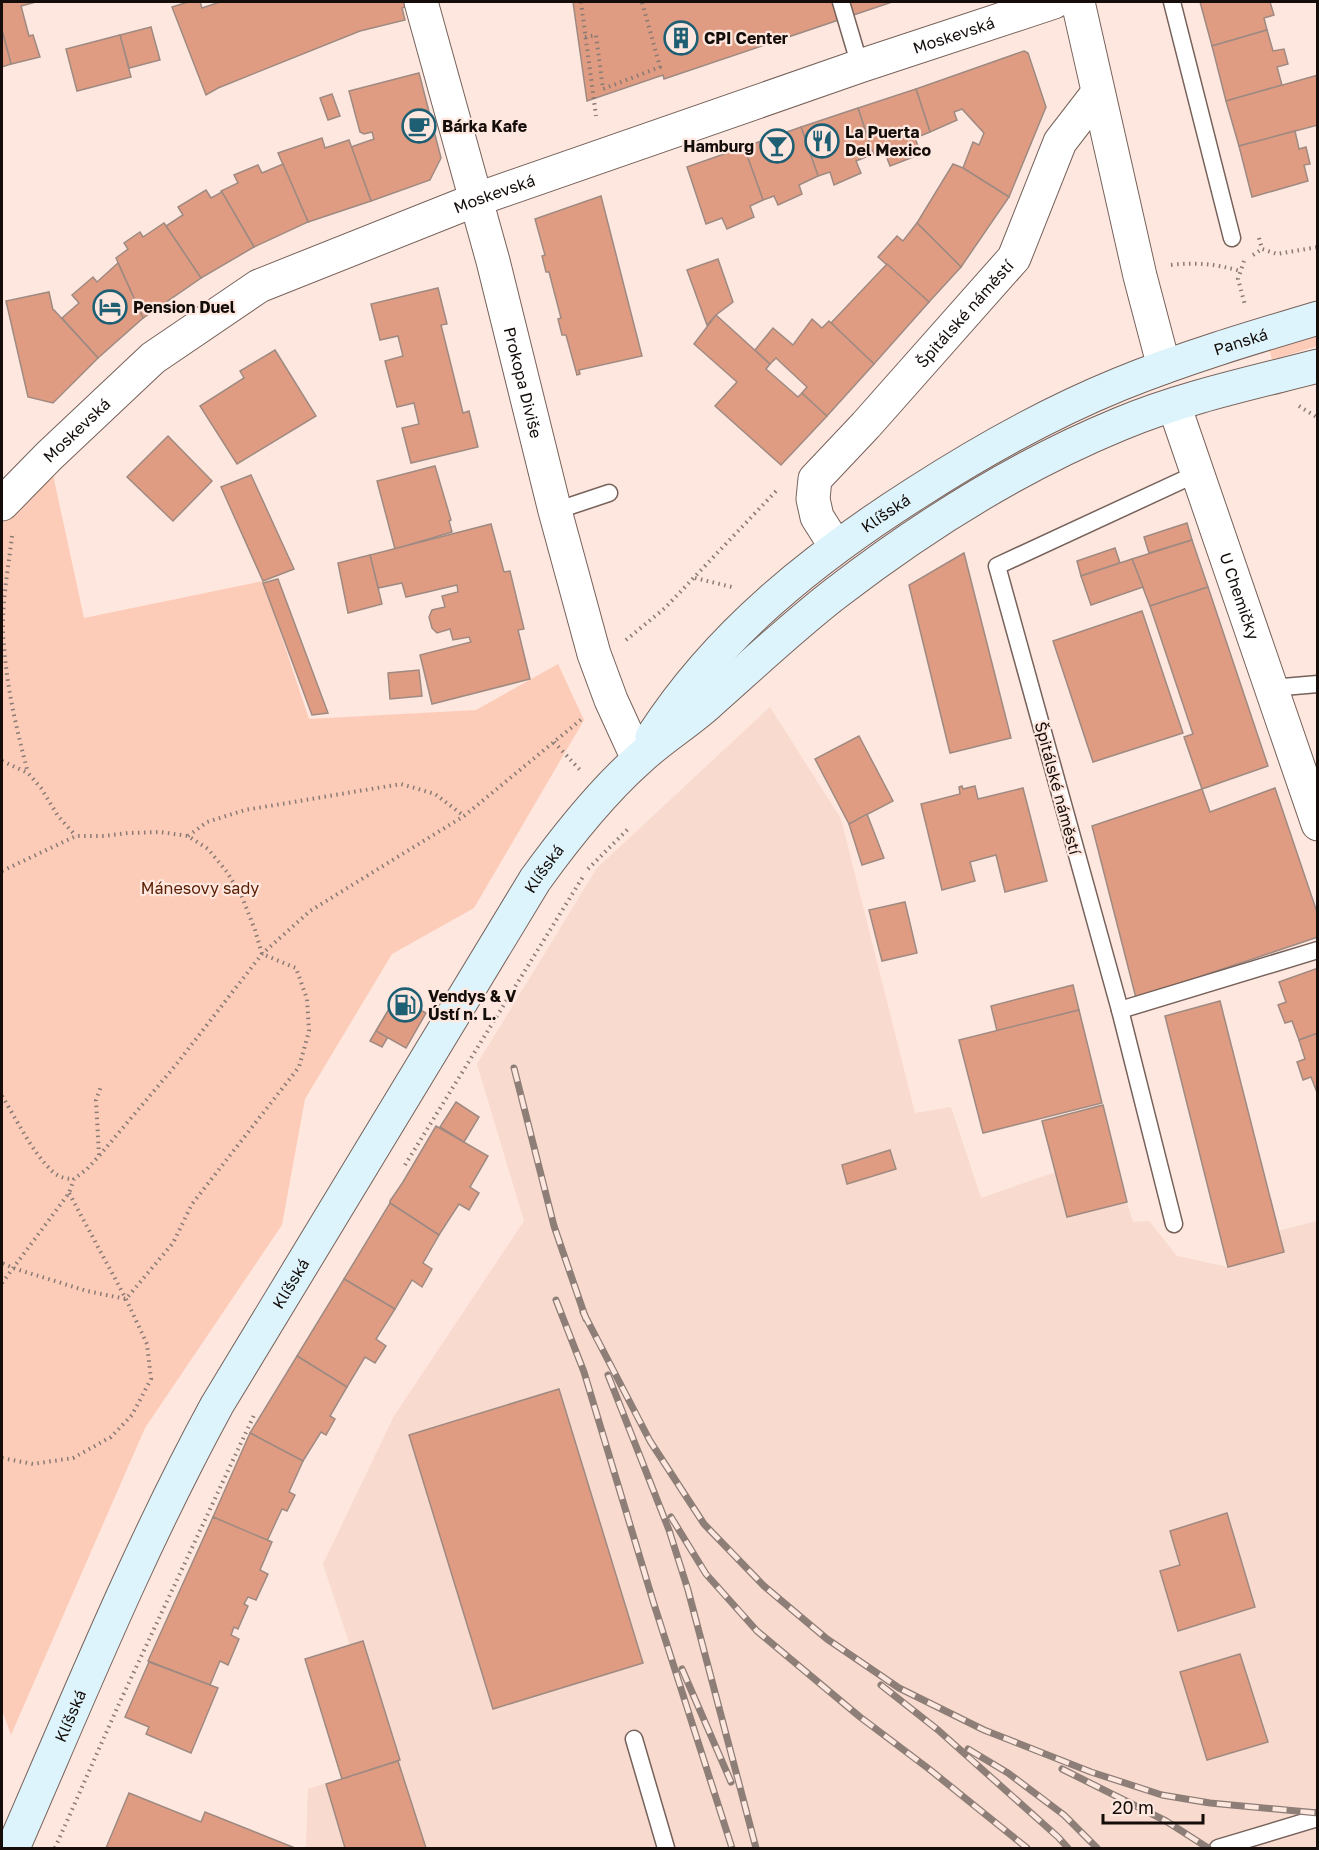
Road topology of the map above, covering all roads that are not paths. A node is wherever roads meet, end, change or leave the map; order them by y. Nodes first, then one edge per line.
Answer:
1 (421, 2) edge
2 (841, 2) edge
3 (1054, 2) edge
4 (1078, 2) edge
5 (1172, 2) edge
6 (860, 66) junction
7 (1097, 94) junction
8 (475, 200) junction
9 (1232, 238) dead end
10 (1317, 318) edge
11 (1317, 366) edge
12 (1164, 367) junction
13 (1174, 405) junction
14 (1198, 474) junction
15 (609, 493) dead end
16 (555, 511) junction
17 (7, 518) edge
18 (836, 547) junction
19 (1317, 684) edge
20 (1271, 688) junction
21 (638, 759) junction
22 (1317, 824) edge
23 (1317, 950) edge
24 (1119, 1010) junction
25 (1174, 1224) dead end
26 (634, 1739) dead end
27 (1317, 1818) edge
28 (13, 1848) edge
29 (666, 1848) edge
30 (1218, 1848) edge

1 - 8 street, Prokopa Diviše
2 - 6 lane
3 - 6 street, Moskevská
4 - 7 street
5 - 9 lane
6 - 8 street, Moskevská
7 - 12 street
7 - 18 street, Špitálské náměstí
8 - 16 street, Prokopa Diviše
8 - 17 street, Moskevská
10 - 12 street, Panská
11 - 13 street
12 - 13 street, U Chemičky
12 - 18 street, Klíšská
13 - 14 street, U Chemičky
13 - 21 street, Klíšská
14 - 20 street, U Chemičky
14 - 24 lane, Špitálské náměstí
15 - 16 lane
16 - 21 street, Prokopa Diviše
18 - 21 street, Klíšská
19 - 20 lane
20 - 22 street, U Chemičky
21 - 28 street, Klíšská
23 - 24 lane
24 - 25 lane, Špitálské náměstí
26 - 29 lane
27 - 30 lane

